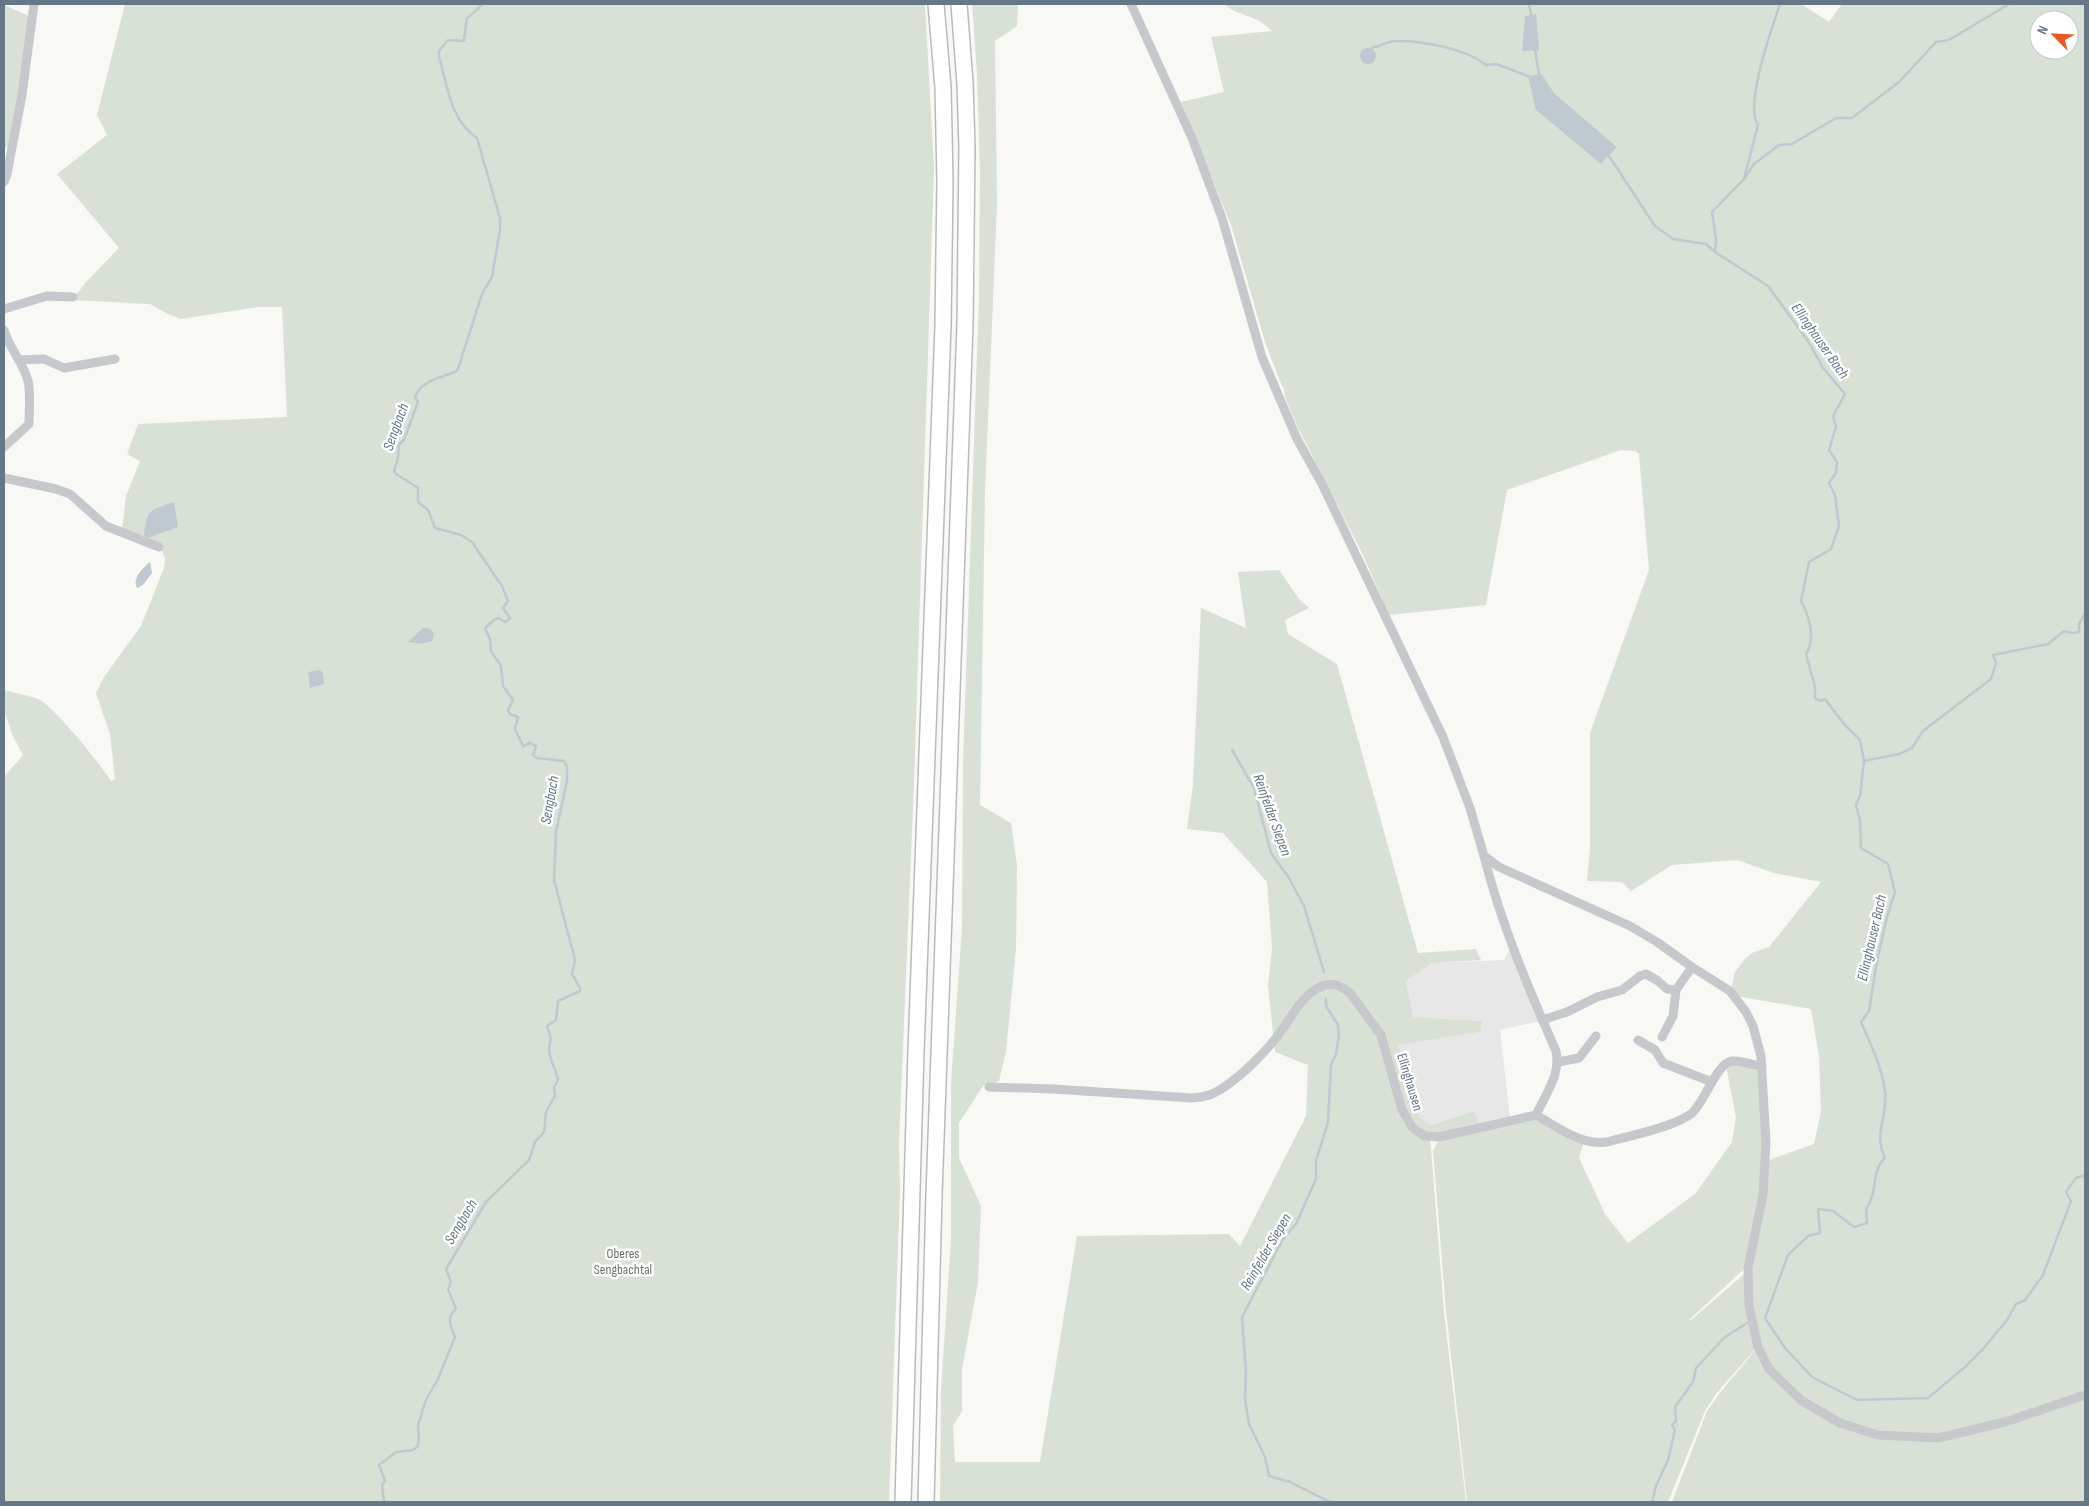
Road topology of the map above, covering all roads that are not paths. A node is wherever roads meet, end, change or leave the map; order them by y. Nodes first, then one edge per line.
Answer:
1 (34, 4) edge
2 (936, 4) edge
3 (959, 4) edge
4 (1131, 4) edge
5 (4, 182) edge
6 (73, 297) dead end
7 (4, 309) edge
8 (4, 330) edge
9 (115, 359) dead end
10 (19, 360) junction
11 (4, 447) edge
12 (4, 478) edge
13 (159, 547) dead end
14 (1484, 856) junction
15 (1692, 967) junction
16 (1676, 990) junction
17 (1542, 1020) junction
18 (1596, 1036) dead end
19 (1662, 1037) dead end
20 (1638, 1040) dead end
21 (1558, 1062) junction
22 (1762, 1067) junction
23 (1712, 1082) junction
24 (989, 1087) dead end
25 (1536, 1115) junction
26 (2085, 1395) edge
27 (903, 1502) edge
28 (926, 1502) edge

1 - 5 street
2 - 27 highway
3 - 28 highway
4 - 14 street
6 - 7 street
8 - 10 street
9 - 10 street
10 - 11 street
12 - 13 street
14 - 15 street
14 - 17 street
15 - 16 street
15 - 22 street
16 - 17 street
16 - 19 street
17 - 21 street
18 - 21 street
20 - 23 street
21 - 25 street
22 - 23 street
22 - 26 street
23 - 25 street
24 - 25 street, Ellinghausen

